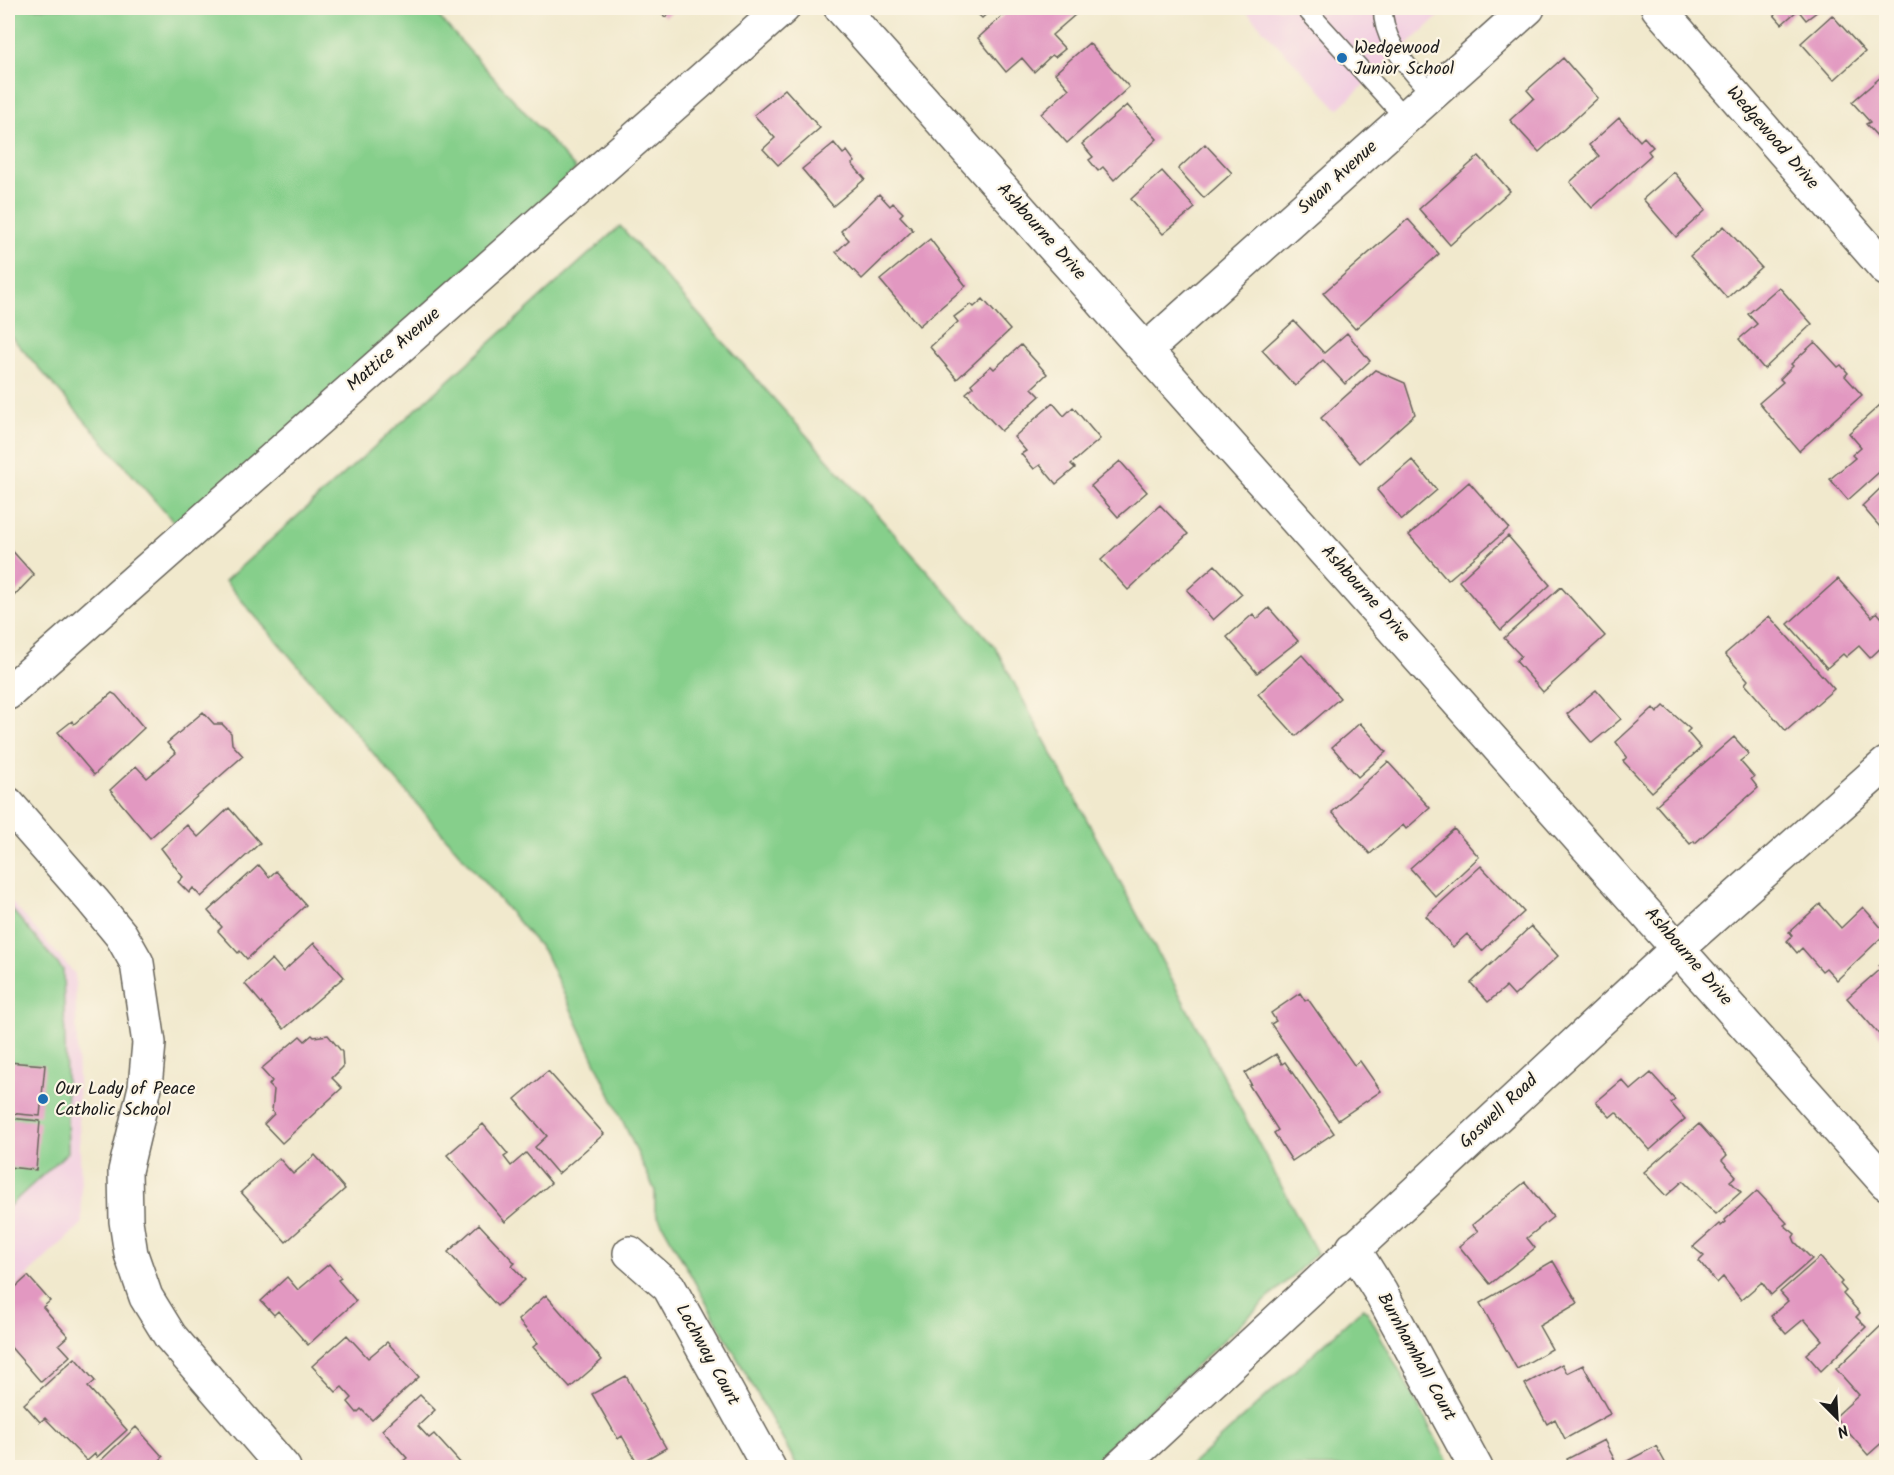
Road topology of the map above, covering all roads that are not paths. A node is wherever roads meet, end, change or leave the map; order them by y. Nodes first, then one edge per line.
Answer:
1 (783, 8) edge
2 (841, 8) edge
3 (1305, 8) edge
4 (1383, 8) edge
5 (1528, 8) edge
6 (1658, 8) edge
7 (1431, 94) junction
8 (1405, 118) junction
9 (1887, 269) edge
10 (1146, 349) junction
11 (8, 693) edge
12 (1887, 764) edge
13 (8, 804) edge
14 (1679, 947) junction
15 (1887, 1183) edge
16 (1353, 1248) junction
17 (630, 1253) dead end
18 (284, 1467) edge
19 (769, 1467) edge
20 (1119, 1467) edge
21 (1476, 1467) edge

1 - 11 street, Mattice Avenue
2 - 10 street, Ashbourne Drive
3 - 8 lane
4 - 7 lane
5 - 7 street, Swan Avenue
6 - 9 street, Wedgewood Drive
7 - 8 street, Swan Avenue
8 - 10 street, Swan Avenue
10 - 14 street, Ashbourne Drive
12 - 14 street, Goswell Road
13 - 18 street
14 - 15 street, Ashbourne Drive
14 - 16 street, Goswell Road
16 - 20 street, Goswell Road
16 - 21 street, Burnhamhall Court
17 - 19 street, Lochway Court

